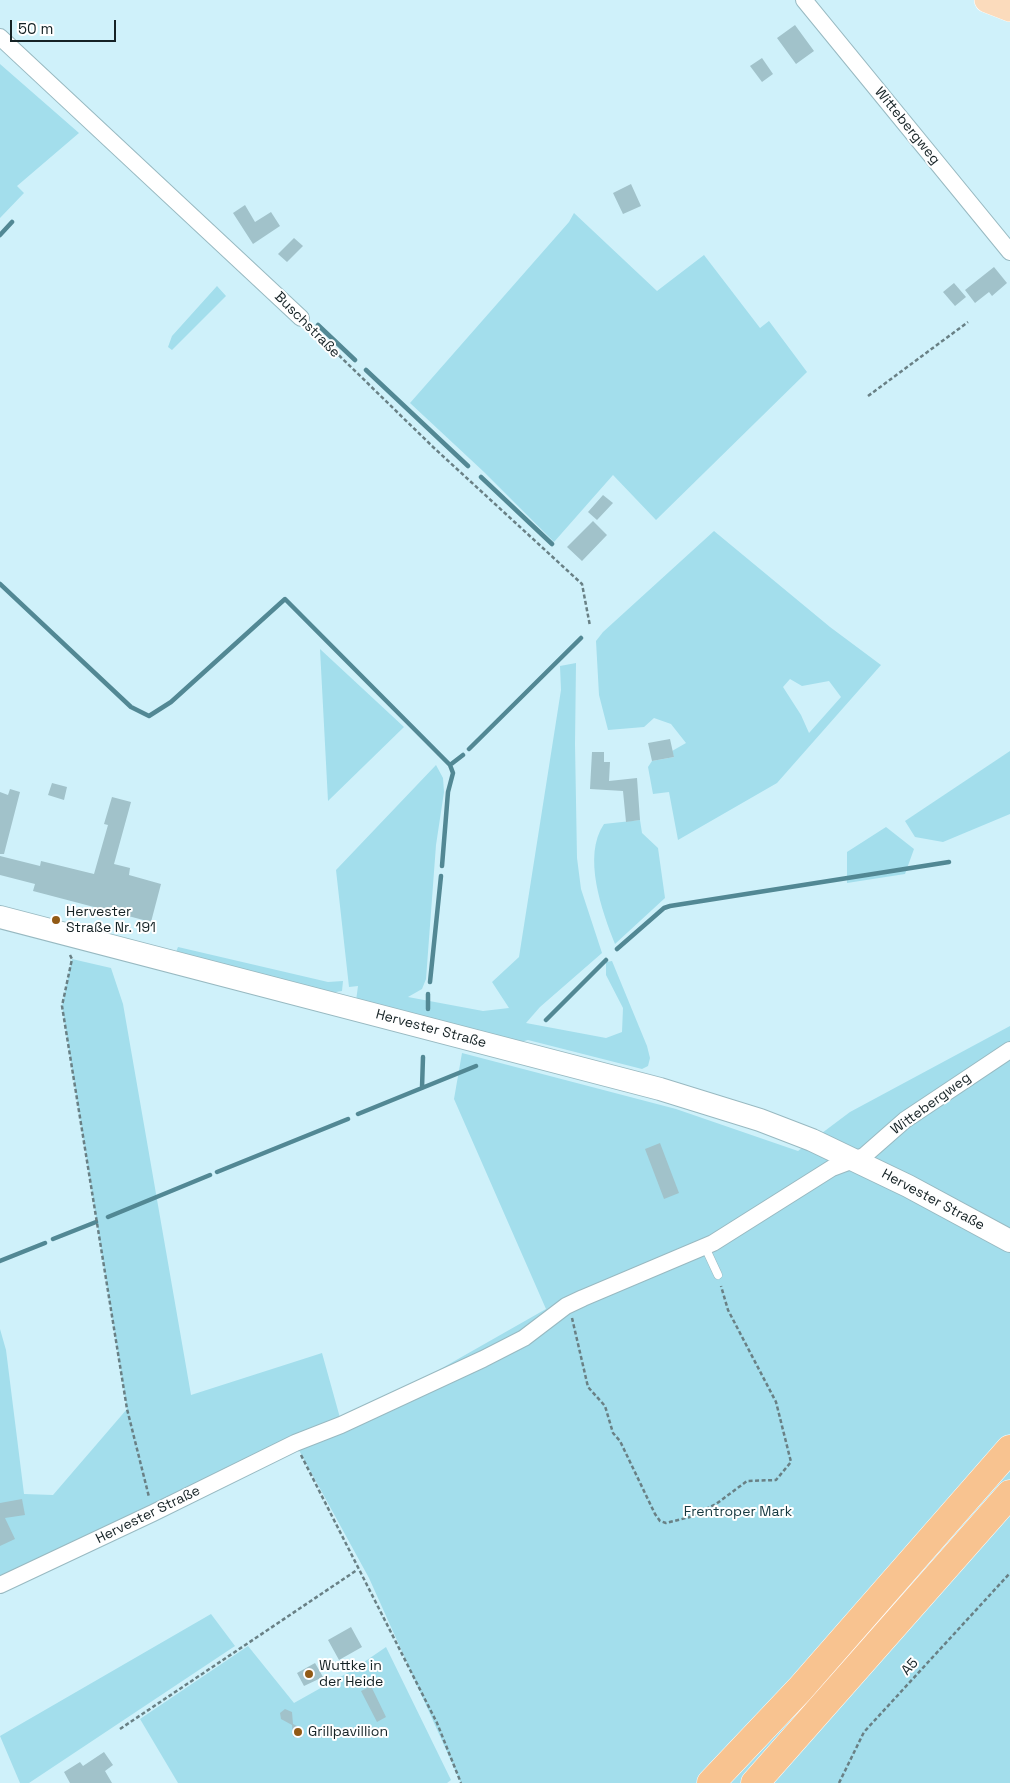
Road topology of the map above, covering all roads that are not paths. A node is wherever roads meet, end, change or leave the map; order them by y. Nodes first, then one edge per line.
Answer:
1 (804, 0) edge
2 (987, 0) edge
3 (1010, 8) edge
4 (0, 37) edge
5 (1010, 252) edge
6 (301, 318) road end
7 (0, 917) edge
8 (1010, 1050) edge
9 (856, 1160) junction
10 (1010, 1241) edge
11 (706, 1247) junction
12 (718, 1275) road end
13 (1010, 1449) edge
14 (1010, 1494) edge
15 (0, 1585) edge
16 (712, 1783) edge
17 (755, 1783) edge

1 - 5 street, Wittebergweg
2 - 3 main road
4 - 6 street, Buschstraße
7 - 9 main road, Hervester Straße
8 - 9 street, Wittebergweg
9 - 10 main road, Hervester Straße
9 - 11 street, Hervester Straße
11 - 12 lane
11 - 15 street, Hervester Straße
13 - 16 highway
14 - 17 highway

